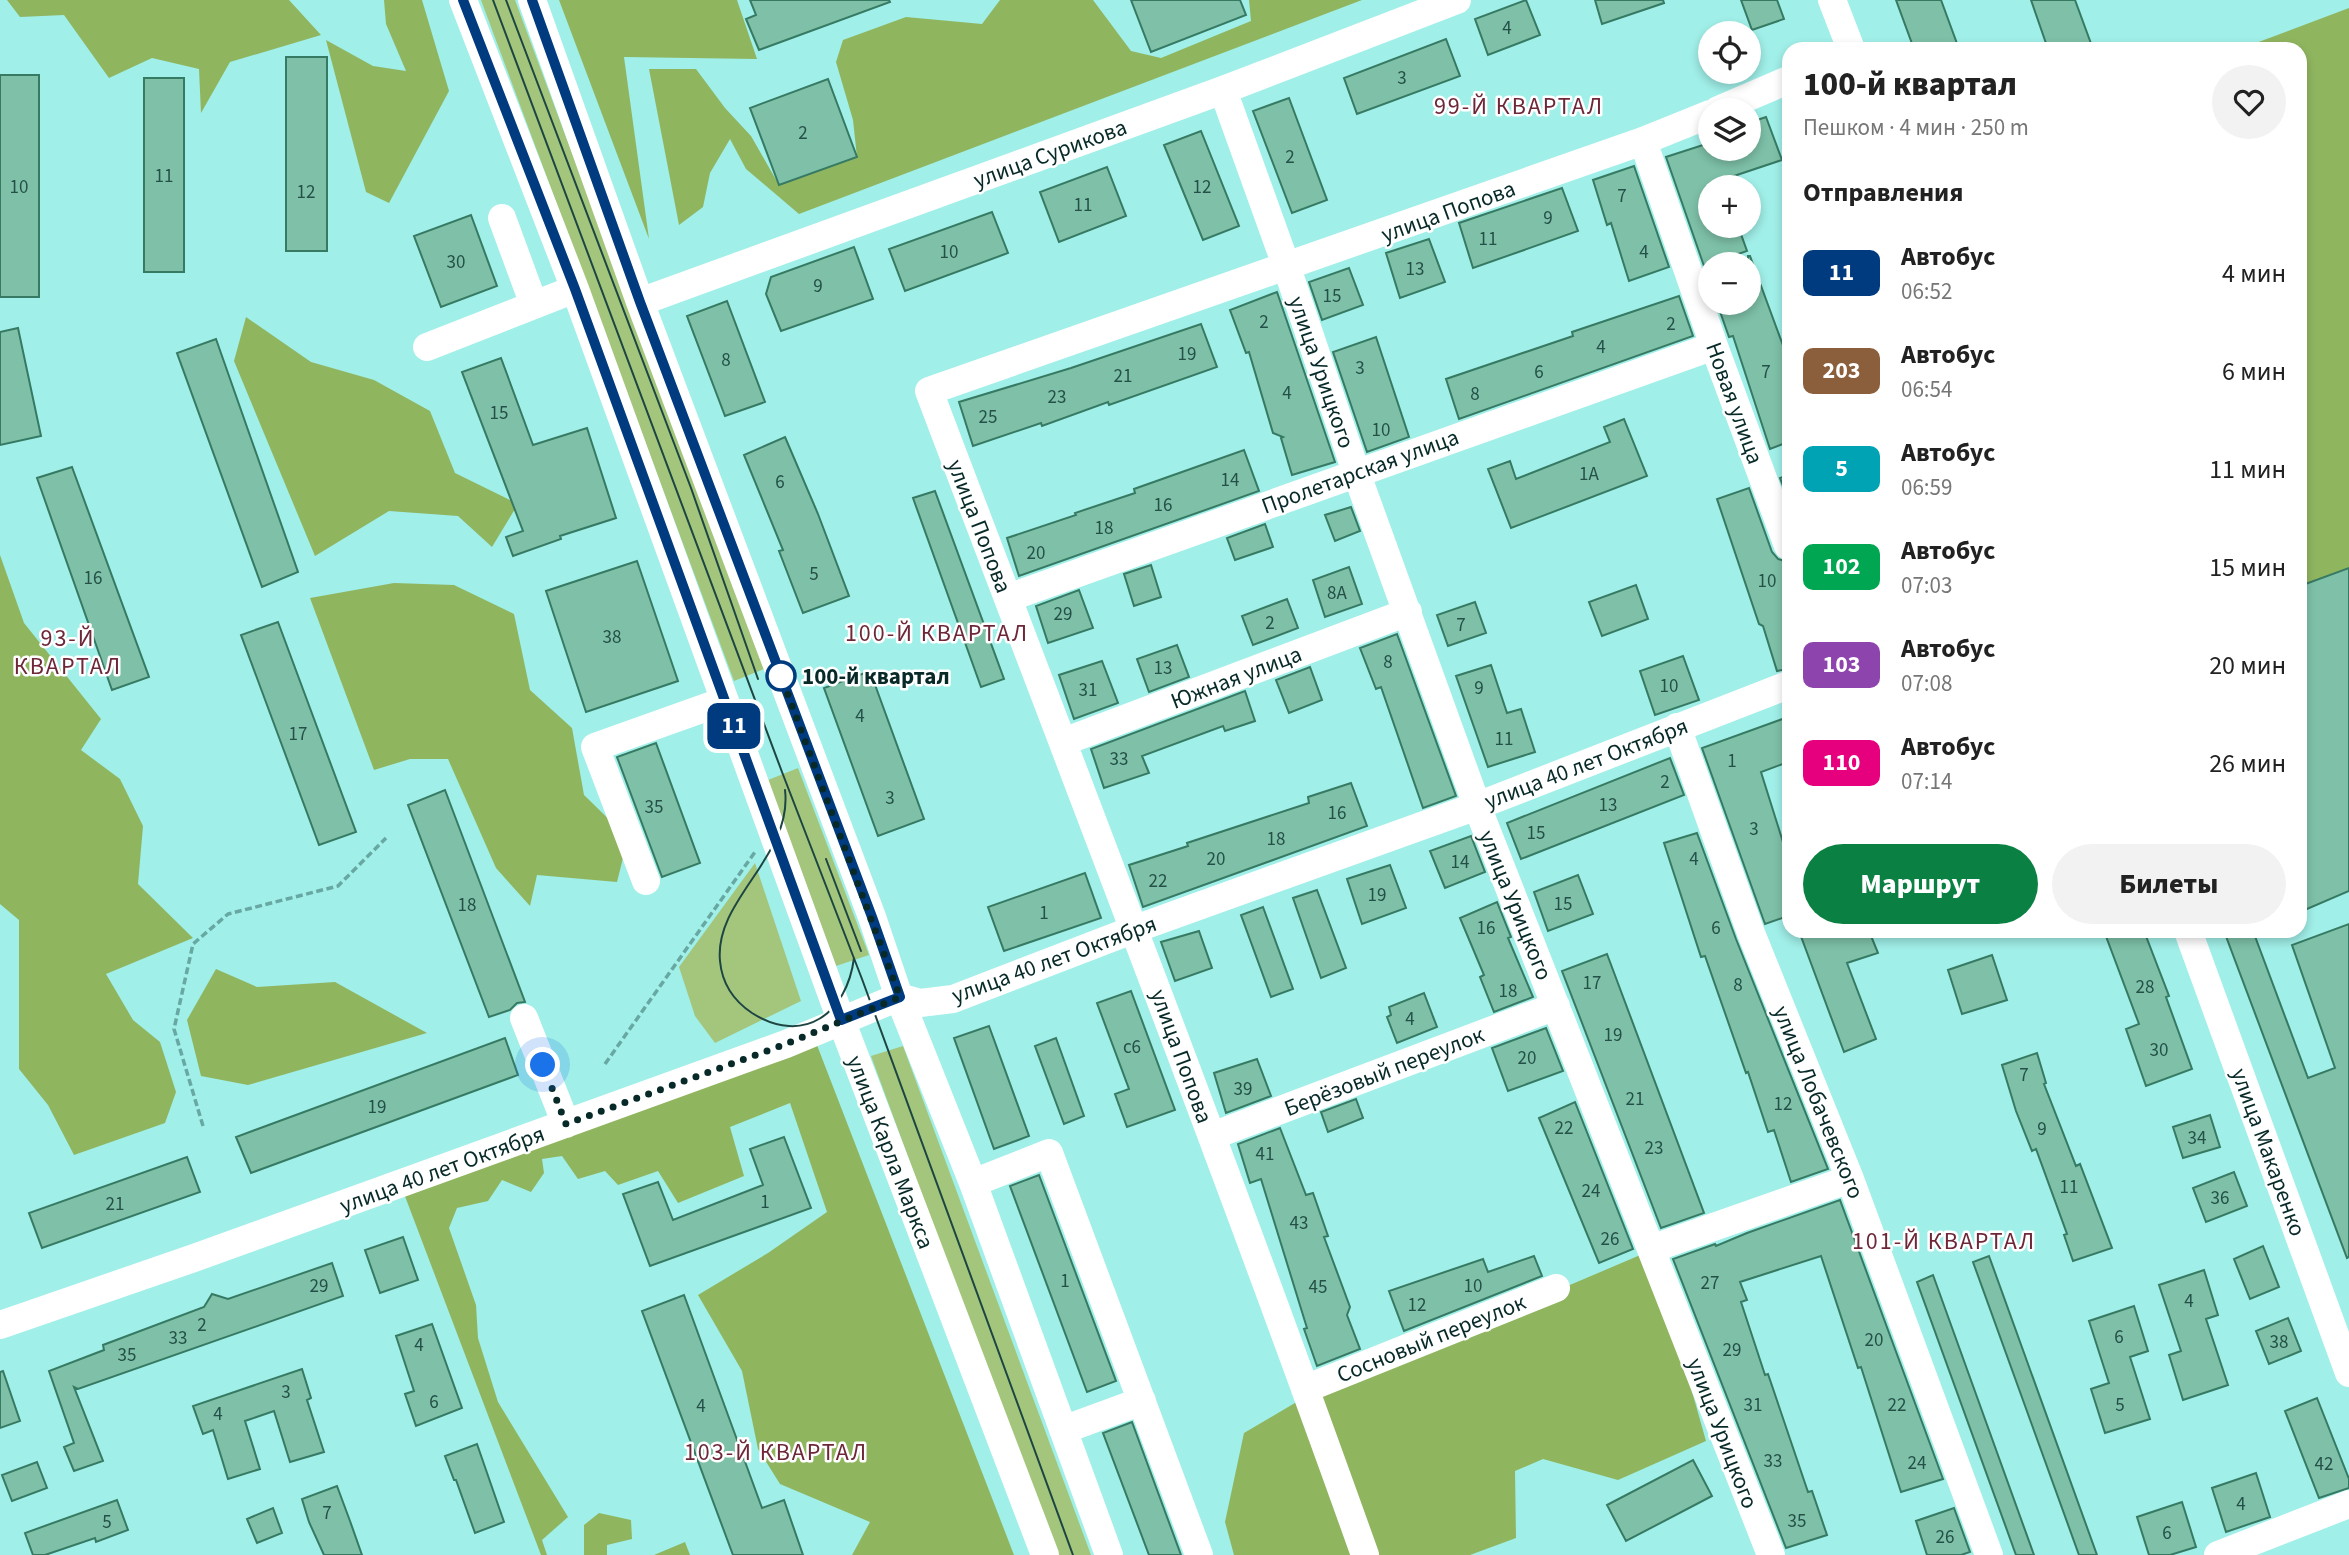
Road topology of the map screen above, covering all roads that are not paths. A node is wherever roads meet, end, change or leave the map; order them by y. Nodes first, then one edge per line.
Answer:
1 (463, 0) edge
2 (532, 0) edge
3 (1457, 0) edge
4 (1832, 0) edge
5 (1848, 42) edge
6 (1782, 83) edge
7 (1223, 90) junction
8 (1746, 98) edge
9 (1698, 119) edge
10 (1643, 141) junction
11 (502, 218) dead end
12 (1287, 268) junction
13 (575, 289) junction
14 (640, 302) junction
15 (534, 305) junction
16 (1714, 346) junction
17 (427, 347) dead end
18 (1356, 472) junction
19 (1782, 530) edge
20 (1008, 598) junction
21 (1408, 612) junction
22 (1782, 687) edge
23 (723, 701) junction
24 (1677, 727) junction
25 (1063, 742) junction
26 (1477, 806) junction
27 (646, 881) dead end
28 (1135, 929) junction
29 (2191, 938) edge
30 (900, 997) junction
31 (1556, 1006) junction
32 (524, 1018) dead end
33 (841, 1020) junction
34 (566, 1124) junction
35 (1212, 1136) junction
36 (1850, 1178) junction
37 (973, 1183) junction
38 (1651, 1249) junction
39 (1556, 1288) dead end
40 (0, 1325) edge
41 (2349, 1373) edge
42 (1306, 1389) junction
43 (1142, 1401) junction
44 (1063, 1430) junction
45 (2349, 1504) edge
46 (1045, 1555) edge
47 (1109, 1555) edge
48 (1199, 1555) edge
49 (1365, 1555) edge
50 (1771, 1555) edge
51 (1990, 1555) edge
52 (2218, 1555) edge

1 - 13 street, улица Карла Маркса
2 - 14 street
3 - 7 street, улица Сурикова
4 - 5 street
6 - 8 street
7 - 12 street, улица Урицкого
7 - 14 street, улица Сурикова
9 - 10 street, улица Попова
10 - 12 street, улица Попова
10 - 16 street, Новая улица
11 - 15 street
12 - 18 street, улица Урицкого
12 - 20 street, улица Попова
13 - 15 street
13 - 23 street, улица Карла Маркса
14 - 30 street
15 - 17 street
16 - 18 street, Пролетарская улица
16 - 19 street, Новая улица
18 - 20 street, Пролетарская улица
18 - 21 street, улица Урицкого
20 - 25 street, улица Попова
21 - 25 street, Южная улица
21 - 26 street, улица Урицкого
22 - 24 street, улица 40 лет Октября
23 - 27 street
23 - 33 street, улица Карла Маркса
24 - 26 street, улица 40 лет Октября
24 - 36 street, улица Лобачевского
25 - 28 street, улица Попова
26 - 28 street, улица 40 лет Октября
26 - 31 street, улица Урицкого
28 - 30 street, улица 40 лет Октября
28 - 35 street, улица Попова
29 - 41 street, улица Макаренко
30 - 33 street, улица 40 лет Октября
30 - 37 street
31 - 35 street, Берёзовый переулок
31 - 38 street, улица Урицкого
32 - 34 street
33 - 34 street, улица 40 лет Октября
33 - 46 street, улица Карла Маркса
34 - 40 street, улица 40 лет Октября
35 - 42 street, улица Попова
36 - 38 street
36 - 51 street, улица Лобачевского
37 - 43 street
37 - 44 street
38 - 50 street, улица Урицкого
39 - 42 street, Сосновый переулок
42 - 49 street, улица Попова
43 - 44 street
43 - 48 street
44 - 47 street
45 - 52 street

